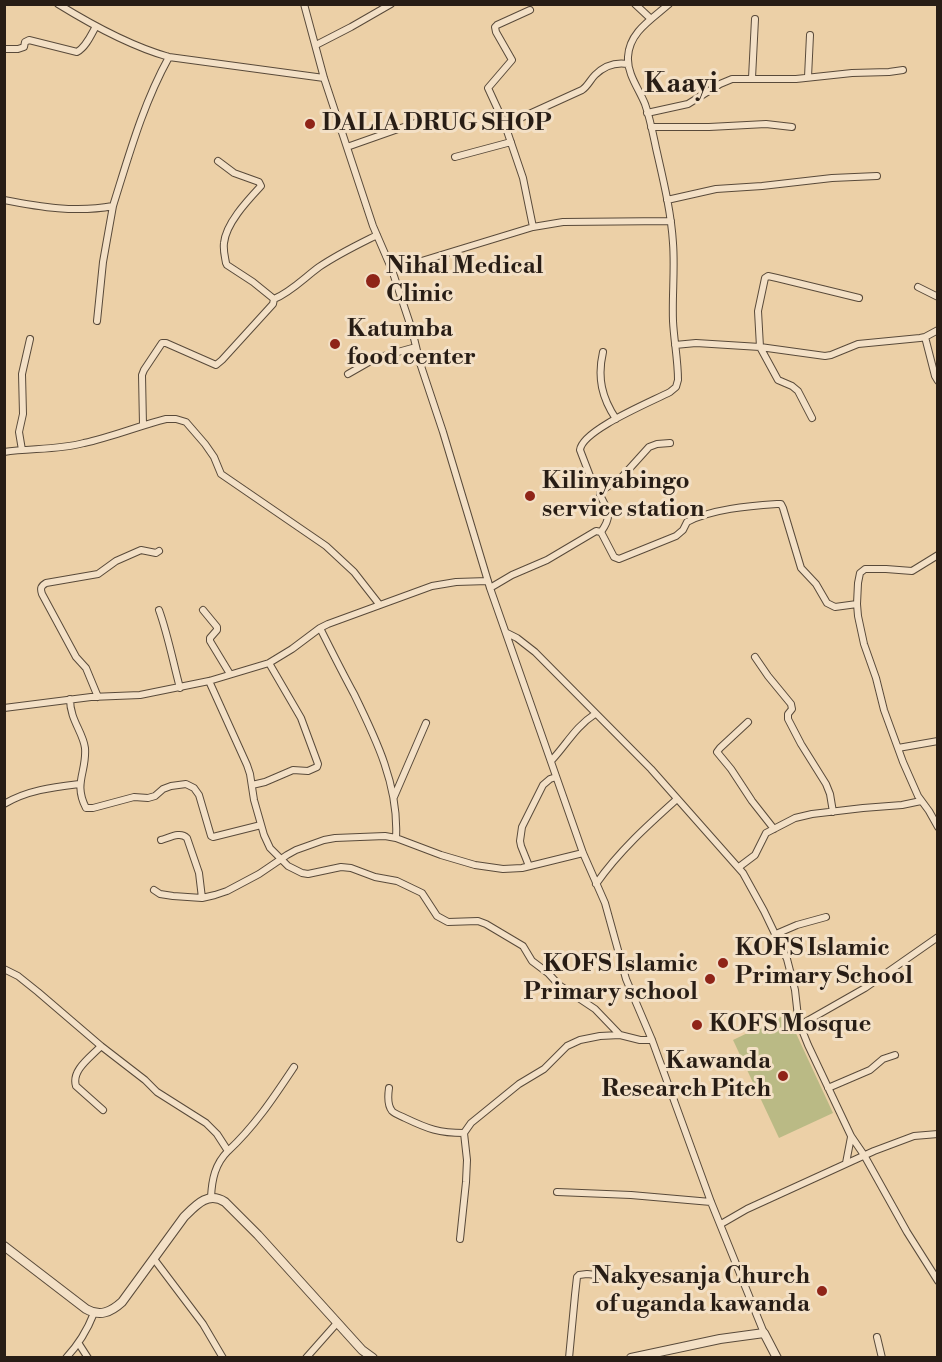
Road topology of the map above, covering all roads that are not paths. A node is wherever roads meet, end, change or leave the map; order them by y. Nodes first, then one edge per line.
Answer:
1 (58, 4) edge
2 (304, 4) edge
3 (391, 4) edge
4 (635, 4) edge
5 (669, 4) edge
6 (530, 10) dead end
7 (651, 19) junction
8 (755, 19) dead end
9 (96, 26) junction
10 (810, 35) dead end
11 (316, 45) junction
12 (4, 49) edge
13 (169, 57) junction
14 (628, 64) junction
15 (903, 70) dead end
16 (324, 78) junction
17 (752, 78) junction
18 (808, 78) junction
19 (647, 113) junction
20 (418, 122) dead end
21 (505, 125) junction
22 (651, 127) junction
23 (792, 128) dead end
24 (511, 142) junction
25 (347, 147) junction
26 (455, 157) dead end
27 (219, 161) dead end
28 (878, 176) dead end
29 (4, 200) edge
30 (667, 200) junction
31 (113, 206) junction
32 (671, 221) junction
33 (533, 227) junction
34 (377, 236) junction
35 (392, 270) junction
36 (918, 287) dead end
37 (938, 297) edge
38 (859, 298) dead end
39 (274, 299) junction
40 (97, 321) dead end
41 (938, 330) edge
42 (925, 337) junction
43 (30, 339) dead end
44 (675, 345) junction
45 (416, 347) junction
46 (760, 347) junction
47 (603, 352) dead end
48 (348, 374) dead end
49 (938, 381) edge
50 (812, 418) dead end
51 (616, 419) junction
52 (143, 425) junction
53 (670, 442) dead end
54 (22, 450) junction
55 (4, 452) edge
56 (590, 476) dead end
57 (601, 532) junction
58 (159, 550) dead end
59 (938, 555) edge
60 (489, 585) junction
61 (379, 604) junction
62 (857, 604) junction
63 (159, 610) dead end
64 (204, 610) dead end
65 (320, 628) junction
66 (506, 633) junction
67 (755, 657) dead end
68 (269, 663) junction
69 (230, 674) junction
70 (209, 681) junction
71 (180, 688) junction
72 (98, 697) junction
73 (70, 699) junction
74 (4, 708) edge
75 (595, 714) junction
76 (748, 722) dead end
77 (426, 723) dead end
78 (938, 741) edge
79 (898, 748) junction
80 (551, 761) junction
81 (556, 777) junction
82 (79, 784) junction
83 (252, 785) junction
84 (394, 797) junction
85 (677, 799) junction
86 (921, 801) junction
87 (4, 804) edge
88 (833, 812) junction
89 (261, 825) junction
90 (938, 827) edge
91 (774, 829) junction
92 (396, 838) junction
93 (161, 840) dead end
94 (583, 854) junction
95 (281, 859) junction
96 (529, 866) junction
97 (739, 867) junction
98 (596, 884) junction
99 (154, 890) dead end
100 (202, 898) junction
101 (826, 917) dead end
102 (776, 934) junction
103 (938, 937) edge
104 (4, 969) edge
105 (800, 1024) junction
106 (620, 1035) junction
107 (652, 1040) junction
108 (101, 1046) junction
109 (895, 1055) dead end
110 (294, 1067) dead end
111 (389, 1088) dead end
112 (828, 1088) junction
113 (103, 1110) dead end
114 (464, 1133) junction
115 (938, 1134) edge
116 (851, 1136) junction
117 (228, 1150) junction
118 (864, 1155) junction
119 (846, 1163) junction
120 (557, 1192) dead end
121 (211, 1197) junction
122 (711, 1202) junction
123 (721, 1224) junction
124 (460, 1239) dead end
125 (4, 1246) edge
126 (154, 1259) junction
127 (625, 1278) dead end
128 (938, 1281) edge
129 (94, 1313) junction
130 (337, 1323) junction
131 (764, 1333) junction
132 (877, 1337) dead end
133 (79, 1344) junction
134 (66, 1358) edge
135 (88, 1358) edge
136 (223, 1358) edge
137 (306, 1358) edge
138 (373, 1358) edge
139 (570, 1358) edge
140 (632, 1358) edge
141 (777, 1358) edge
142 (882, 1358) edge

1 - 9 street
2 - 11 street
3 - 11 street
4 - 7 street
5 - 7 street
6 - 21 street
7 - 14 street
8 - 17 street
9 - 12 street
9 - 13 street
10 - 18 street
11 - 16 street
13 - 16 street
13 - 31 street
14 - 19 street
14 - 21 street
15 - 18 street
16 - 25 street
17 - 18 street
17 - 19 street
19 - 22 street
20 - 25 street
21 - 24 street
22 - 23 street
22 - 30 street
24 - 26 street
24 - 33 street
25 - 34 street
27 - 39 street
28 - 30 street
29 - 31 street
30 - 32 street
31 - 40 street
32 - 33 street
32 - 44 street
33 - 35 street
34 - 35 street
34 - 39 street
35 - 45 street
36 - 37 street
38 - 46 street
39 - 52 street
41 - 42 street
42 - 46 street
42 - 49 street
43 - 54 street
44 - 46 street
44 - 51 street
45 - 48 street
45 - 60 street
46 - 50 street
47 - 51 street
51 - 56 street
52 - 54 street
52 - 61 street
53 - 57 street
54 - 55 street
57 - 60 street
57 - 62 street
58 - 72 street
59 - 62 street
60 - 61 street
60 - 66 street
61 - 65 street
62 - 79 street
63 - 71 street
64 - 69 street
65 - 68 street
65 - 84 street
66 - 75 street
66 - 80 street
67 - 88 street
68 - 69 street
68 - 83 street
69 - 70 street
70 - 71 street
70 - 83 street
71 - 72 street
72 - 73 street
73 - 74 street
73 - 82 street
75 - 80 street
75 - 85 street
76 - 91 street
77 - 84 street
78 - 79 street
79 - 86 street
80 - 81 street
81 - 94 street
81 - 96 street
82 - 87 street
82 - 89 street
83 - 89 street
84 - 92 street
85 - 97 street
85 - 98 street
86 - 88 street
86 - 90 street
88 - 91 street
89 - 95 street
91 - 97 street
92 - 95 street
92 - 96 street
93 - 100 street
94 - 96 street
94 - 98 street
95 - 100 street
95 - 106 street
97 - 102 street
98 - 107 street
99 - 100 street
101 - 102 street
102 - 105 street
103 - 105 street
104 - 108 street
105 - 112 street
106 - 107 street
106 - 114 street
107 - 122 street
108 - 113 street
108 - 117 street
109 - 112 street
110 - 117 street
111 - 114 street
112 - 116 street
114 - 124 street
115 - 118 street
116 - 118 street
116 - 119 street
117 - 121 street
118 - 119 street
118 - 128 street
119 - 123 street
120 - 122 street
121 - 126 street
121 - 130 street
122 - 123 street
123 - 131 street
125 - 129 street
126 - 129 street
126 - 136 street
127 - 139 street
129 - 133 street
130 - 137 street
130 - 138 street
131 - 140 street
131 - 141 street
132 - 142 street
133 - 134 street
133 - 135 street

